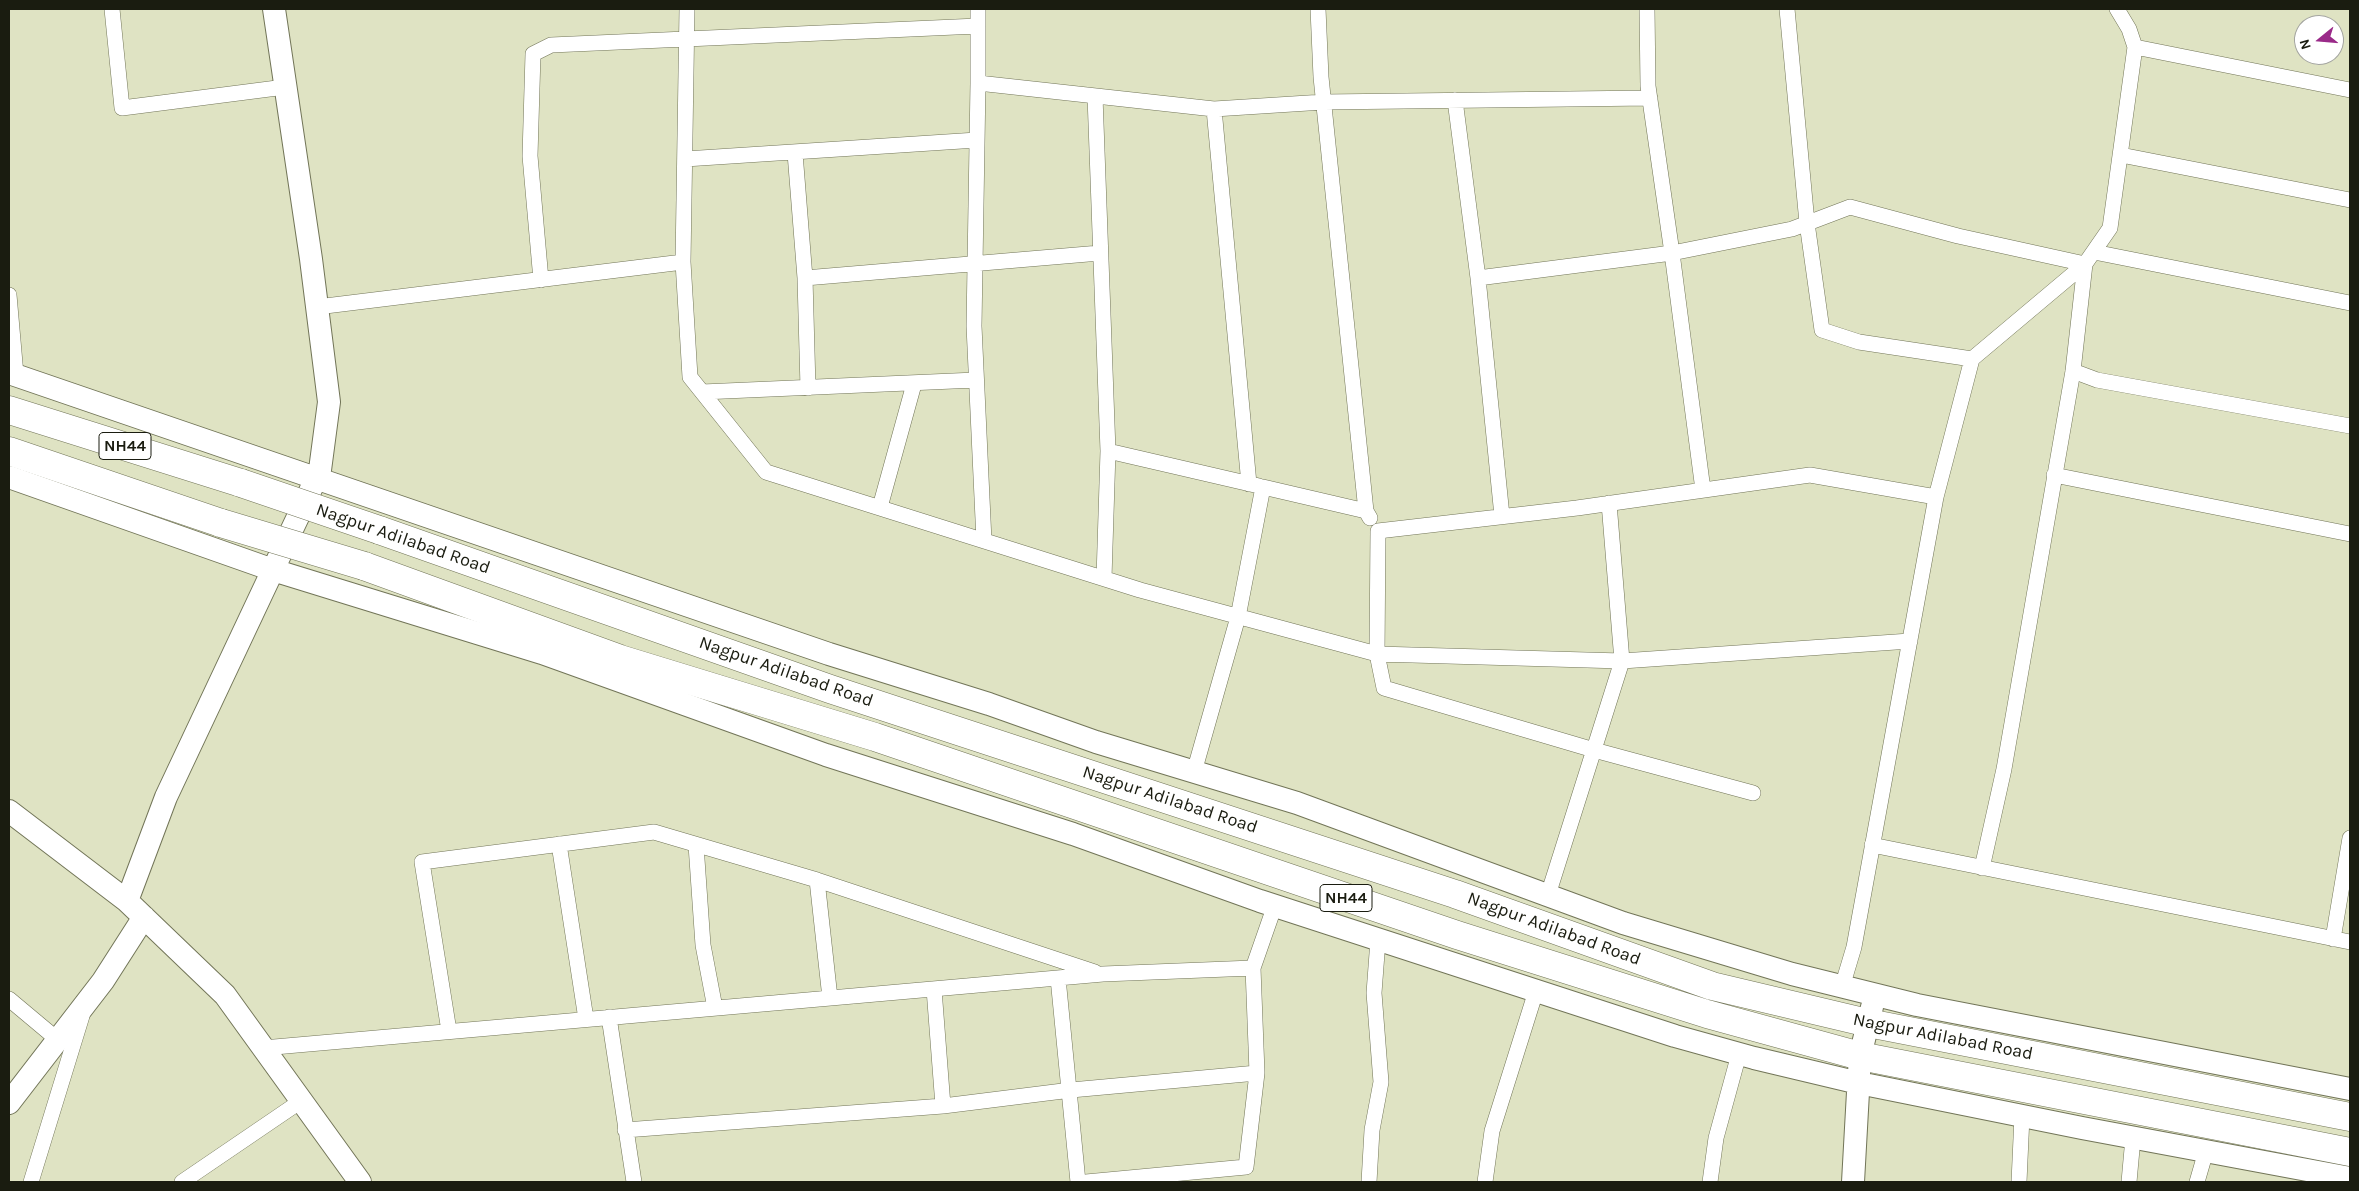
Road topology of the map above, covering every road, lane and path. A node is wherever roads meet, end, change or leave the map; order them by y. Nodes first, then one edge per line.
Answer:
1 (112, 9) edge
2 (274, 9) edge
3 (687, 9) edge
4 (978, 9) edge
5 (1318, 9) edge
6 (1647, 9) edge
7 (1787, 9) edge
8 (2117, 9) edge
9 (978, 26) junction
10 (686, 39) junction
11 (2134, 47) junction
12 (978, 83) junction
13 (285, 87) junction
14 (2350, 90) edge
15 (1095, 96) junction
16 (1650, 98) junction
17 (1455, 100) junction
18 (1324, 102) junction
19 (1214, 109) junction
20 (977, 140) junction
21 (795, 153) junction
22 (2121, 155) junction
23 (685, 159) junction
24 (2350, 200) edge
25 (1807, 223) junction
26 (1100, 252) junction
27 (1672, 253) junction
28 (2089, 258) junction
29 (684, 262) junction
30 (975, 263) junction
31 (805, 278) junction
32 (1478, 278) junction
33 (541, 280) junction
34 (9, 295) edge
35 (2350, 303) edge
36 (317, 307) junction
37 (1972, 359) junction
38 (2073, 371) junction
39 (12, 374) edge
40 (976, 380) junction
41 (914, 384) junction
42 (808, 388) junction
43 (702, 392) junction
44 (9, 410) edge
45 (2350, 426) edge
46 (1108, 451) junction
47 (9, 452) edge
48 (2054, 475) junction
49 (9, 477) edge
50 (316, 479) junction
51 (1256, 485) junction
52 (1704, 490) junction
53 (1936, 497) junction
54 (1609, 503) junction
55 (880, 507) junction
56 (1366, 511) junction
57 (1502, 516) junction
58 (1378, 530) junction
59 (2350, 534) edge
60 (984, 541) junction
61 (273, 570) junction
62 (1104, 578) junction
63 (1238, 616) junction
64 (1910, 641) junction
65 (1376, 654) junction
66 (1622, 661) junction
67 (1594, 750) junction
68 (1194, 772) junction
69 (1753, 793) dead end
70 (9, 811) edge
71 (2350, 838) edge
72 (559, 844) junction
73 (696, 844) junction
74 (1872, 845) junction
75 (1466, 866) junction
76 (1982, 868) junction
77 (816, 880) junction
78 (1455, 894) junction
79 (1548, 895) junction
80 (128, 901) junction
81 (1275, 906) junction
82 (144, 917) junction
83 (2333, 939) junction
84 (1378, 940) junction
85 (2350, 942) edge
86 (1253, 968) junction
87 (1102, 974) junction
88 (1058, 978) junction
89 (1842, 986) junction
90 (934, 989) junction
91 (1536, 991) junction
92 (1876, 995) junction
93 (830, 998) junction
94 (9, 999) edge
95 (85, 1004) junction
96 (715, 1008) junction
97 (609, 1017) junction
98 (586, 1019) junction
99 (1868, 1023) junction
100 (449, 1031) junction
101 (58, 1040) junction
102 (263, 1048) junction
103 (1739, 1054) junction
104 (1860, 1056) junction
105 (1257, 1073) junction
106 (1859, 1083) junction
107 (2350, 1089) edge
108 (1070, 1090) junction
109 (301, 1101) junction
110 (9, 1103) edge
111 (943, 1106) junction
112 (2022, 1116) junction
113 (2350, 1118) edge
114 (625, 1130) junction
115 (2132, 1138) junction
116 (2206, 1151) junction
117 (2350, 1152) edge
118 (2350, 1178) edge
119 (31, 1182) edge
120 (182, 1182) edge
121 (360, 1182) edge
122 (634, 1182) edge
123 (1078, 1182) edge
124 (1086, 1182) edge
125 (1369, 1182) edge
126 (1485, 1182) edge
127 (1710, 1182) edge
128 (1853, 1182) edge
129 (2019, 1182) edge
130 (2129, 1182) edge
131 (2197, 1182) edge

1 - 13 street
2 - 13 street
3 - 10 street
4 - 9 street
5 - 18 street
6 - 16 street
7 - 25 street
8 - 11 street
9 - 10 street
9 - 12 street
10 - 23 street
10 - 33 street
11 - 14 street
11 - 22 street
12 - 15 street
12 - 20 street
13 - 36 street
15 - 19 street
15 - 26 street
16 - 17 street
16 - 27 street
17 - 18 street
17 - 32 street
18 - 19 street
18 - 56 street
19 - 51 street
20 - 21 street
20 - 30 street
21 - 23 street
21 - 31 street
22 - 24 street
22 - 28 street
23 - 29 street
25 - 27 street
25 - 28 street
25 - 37 street
26 - 30 street
26 - 46 street
27 - 32 street
27 - 52 street
28 - 35 street
28 - 37 street
28 - 38 street
29 - 33 street
29 - 43 street
30 - 31 street
30 - 40 street
31 - 42 street
32 - 57 street
33 - 36 street
34 - 39 street
36 - 50 street
37 - 53 street
38 - 45 street
38 - 48 street
39 - 50 street
40 - 41 street
40 - 60 street
41 - 42 street
41 - 55 street
42 - 43 street
43 - 55 street
44 - 78 highway, Nagpur Adilabad Road / NH44, bridge
46 - 51 street
46 - 62 street
47 - 104 highway, Nagpur Adilabad Road / NH44, bridge
48 - 59 street
48 - 76 street
49 - 61 street
50 - 61 street
50 - 68 street
51 - 56 street
51 - 63 street
52 - 53 street
52 - 54 street
53 - 64 street
54 - 57 street
54 - 66 street
55 - 60 street
56 - 58 street
57 - 58 street
58 - 65 street
60 - 62 street
61 - 80 street
61 - 81 street
62 - 63 street
63 - 65 street
63 - 68 street
64 - 66 street
64 - 74 street
65 - 66 street
65 - 67 street
66 - 67 street
67 - 69 street
67 - 79 street
68 - 75 street
70 - 80 street
71 - 83 street
72 - 73 street
72 - 98 street
72 - 100 street
73 - 77 street
73 - 96 street
74 - 76 street
74 - 89 street
75 - 78 street
75 - 79 street
76 - 83 street
77 - 87 street
77 - 93 street
78 - 99 highway, Nagpur Adilabad Road / NH44
79 - 89 street
80 - 82 street
81 - 84 street
81 - 86 street
82 - 95 street
82 - 102 street
83 - 85 street
84 - 91 street
84 - 125 street
86 - 87 street
86 - 105 street
87 - 88 street
88 - 90 street
88 - 108 street
89 - 92 street
90 - 93 street
90 - 111 street
91 - 103 street
91 - 126 street
92 - 99 street
92 - 107 street
93 - 96 street
94 - 101 street
95 - 101 street
95 - 119 street
96 - 97 street
97 - 98 street
97 - 114 street
98 - 100 street
99 - 104 street
99 - 113 highway, Nagpur Adilabad Road / NH44
100 - 102 street
101 - 110 street
102 - 109 street
103 - 106 street
103 - 127 street
104 - 106 street
104 - 117 highway, Nagpur Adilabad Road / NH44
105 - 108 street
105 - 124 street
106 - 112 street
106 - 128 street
108 - 111 street
108 - 123 street
109 - 120 street
109 - 121 street
111 - 114 street
112 - 115 street
112 - 129 street
114 - 122 street
115 - 116 street
115 - 130 street
116 - 118 street
116 - 131 street

